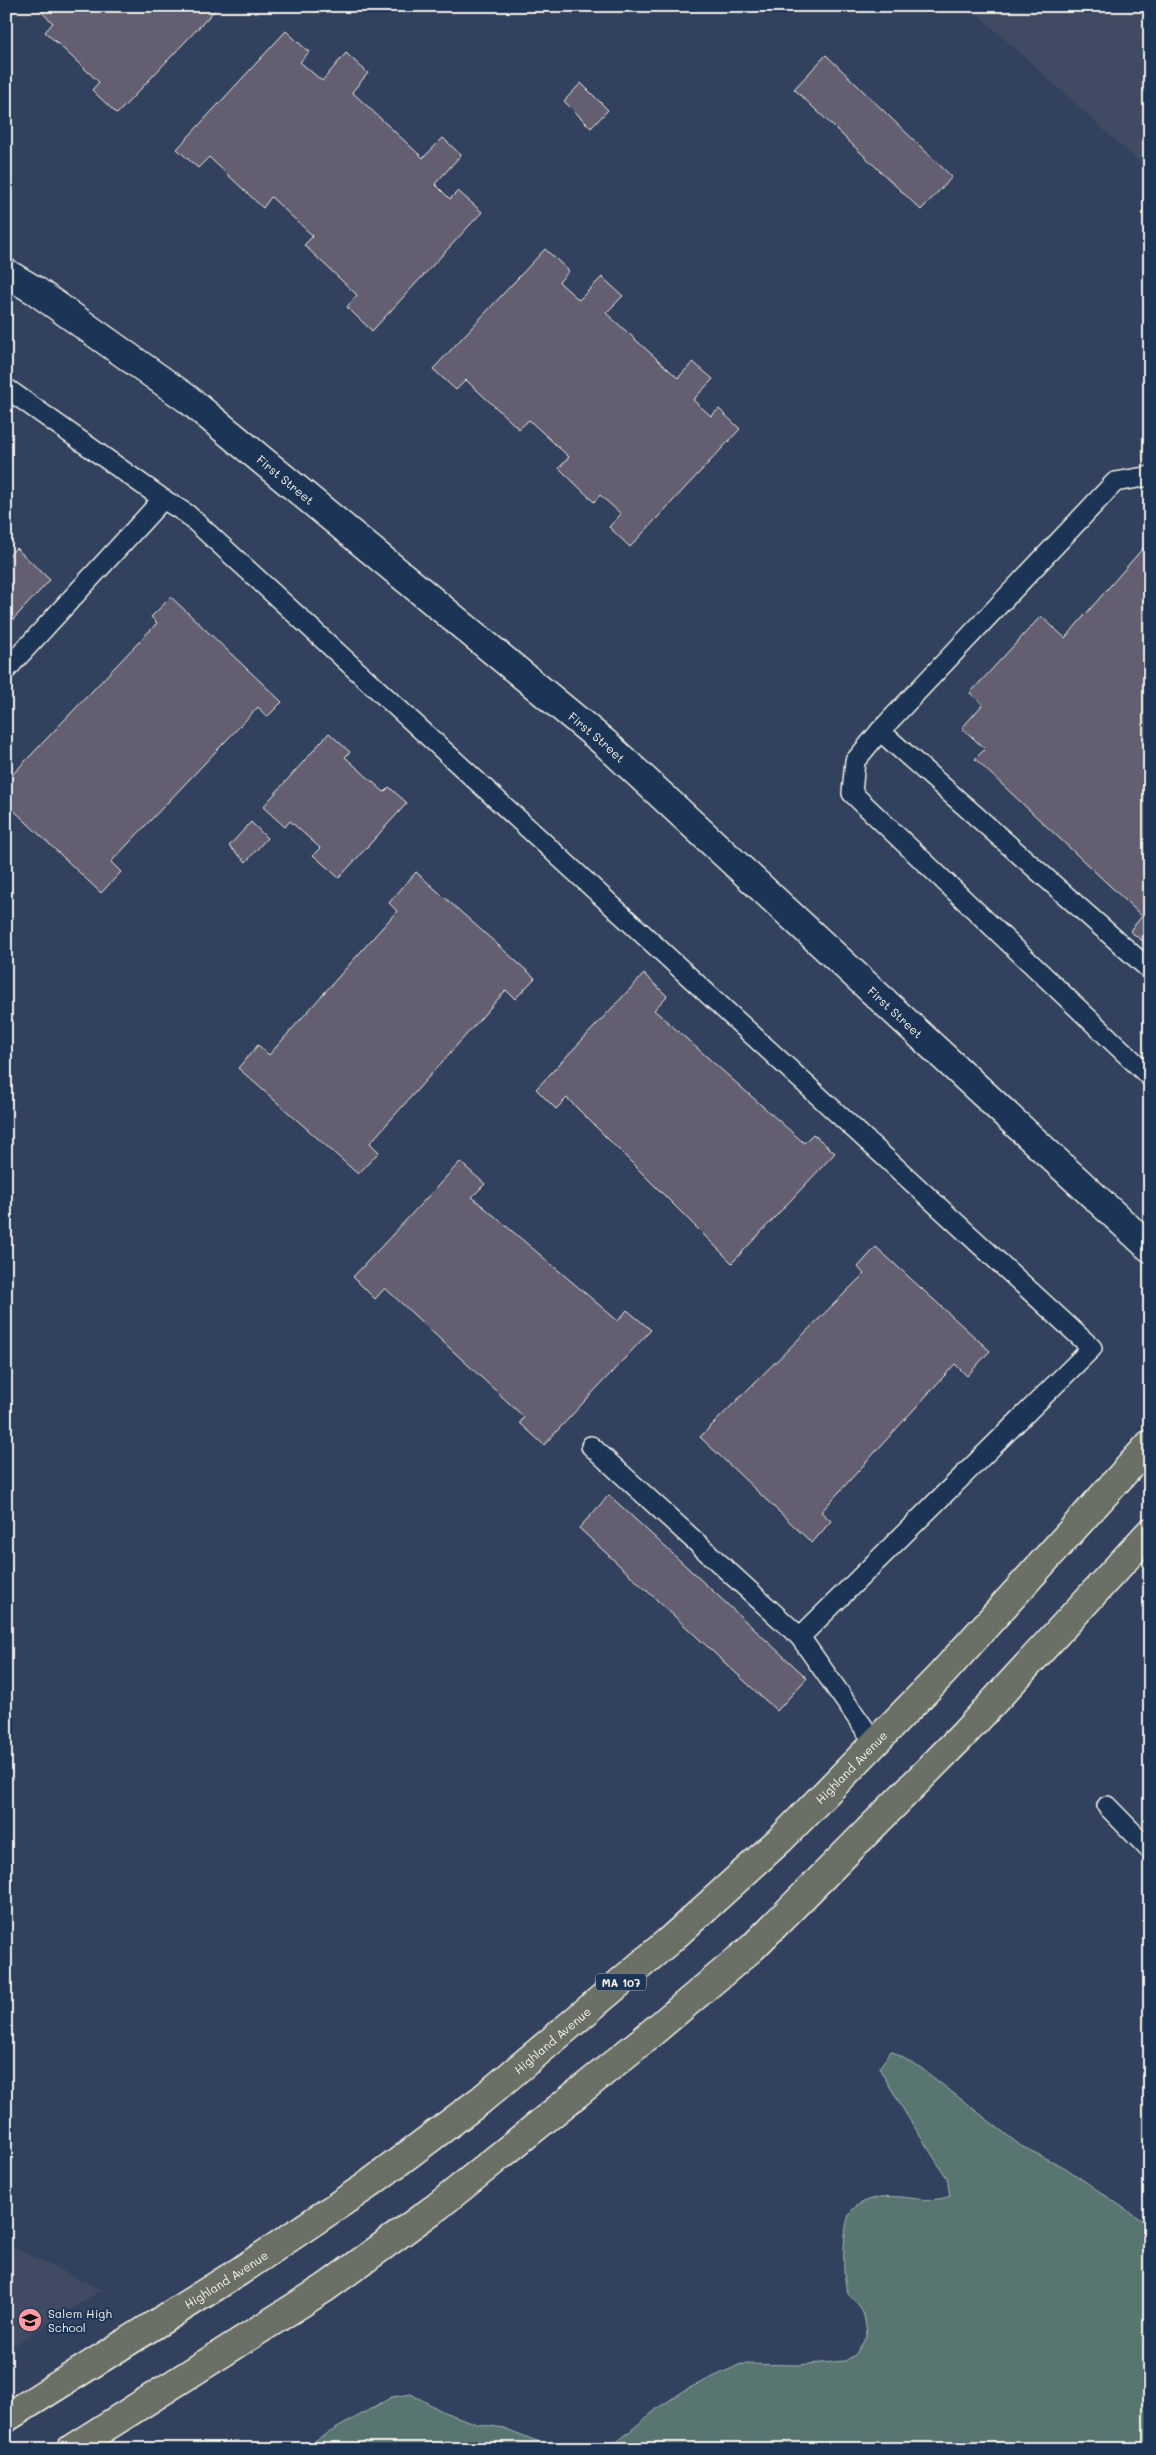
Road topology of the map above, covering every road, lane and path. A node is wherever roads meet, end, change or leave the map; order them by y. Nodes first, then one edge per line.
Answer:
1 (6, 273) edge
2 (6, 388) edge
3 (1150, 476) edge
4 (163, 499) junction
5 (6, 670) edge
6 (880, 731) junction
7 (1150, 970) edge
8 (1150, 1077) edge
9 (1150, 1248) edge
10 (1150, 1444) edge
11 (591, 1446) dead end
12 (1150, 1532) edge
13 (800, 1637) junction
14 (874, 1742) junction
15 (1106, 1806) dead end
16 (1150, 1850) edge
17 (6, 2418) edge
18 (71, 2449) edge

1 - 9 street, First Street
2 - 4 lane
3 - 6 lane
4 - 5 lane
4 - 13 lane
6 - 7 lane
6 - 8 lane
10 - 14 main road, Highland Avenue / MA 107
11 - 13 lane
12 - 18 main road
13 - 14 lane
14 - 17 main road, Highland Avenue / MA 107
15 - 16 lane

